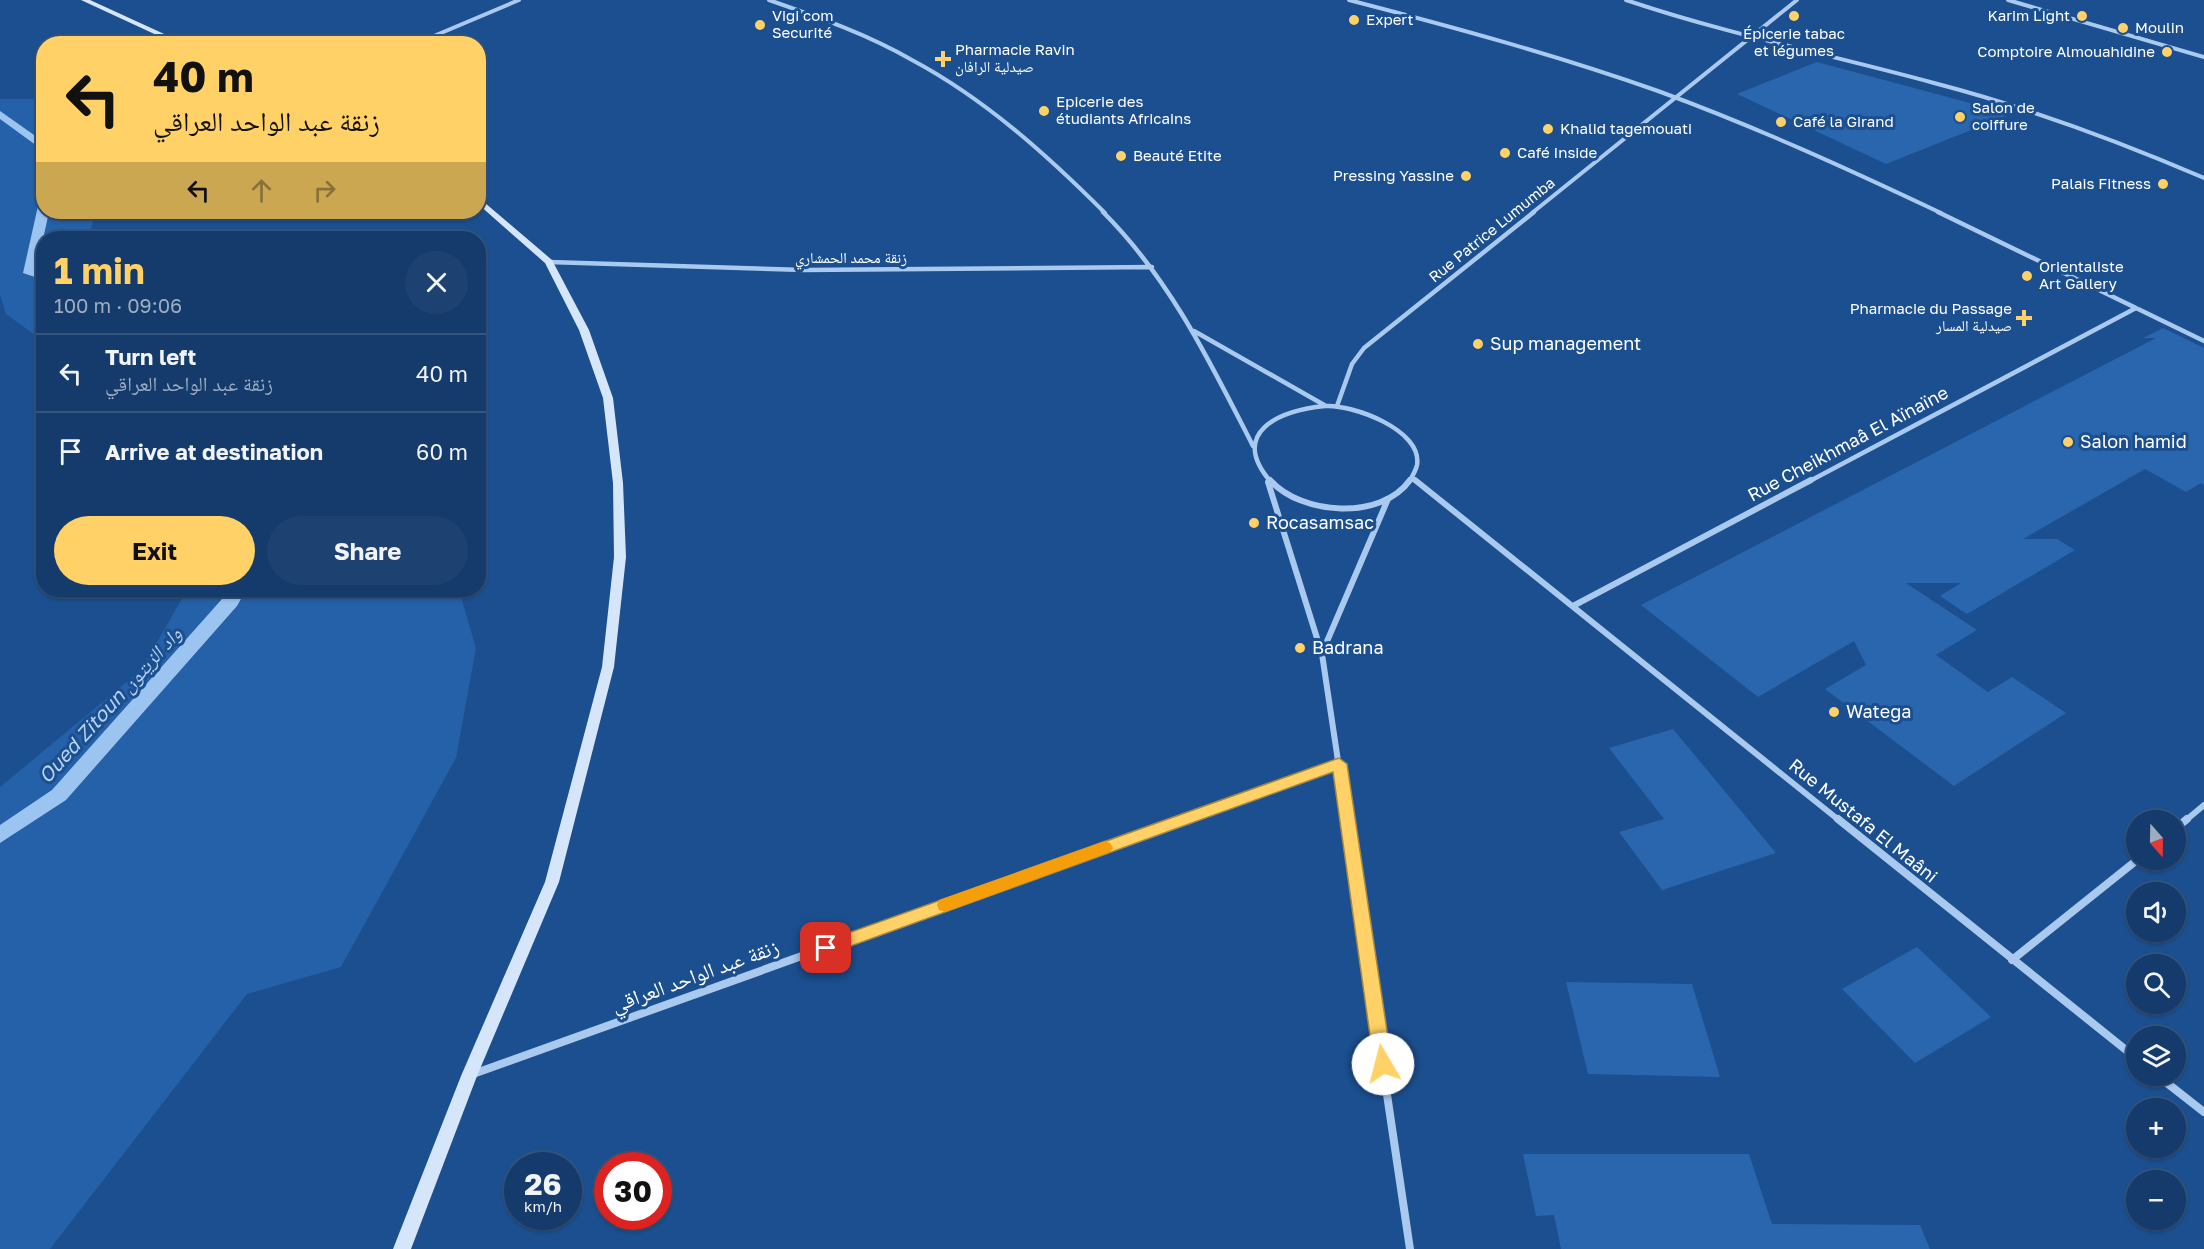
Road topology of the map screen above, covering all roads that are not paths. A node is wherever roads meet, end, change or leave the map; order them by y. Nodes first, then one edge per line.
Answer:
1 (84, 0) edge
2 (519, 0) edge
3 (769, 0) edge
4 (1349, 0) edge
5 (1626, 0) edge
6 (1797, 0) edge
7 (2008, 0) edge
8 (165, 36) edge
9 (434, 36) edge
10 (1747, 38) junction
11 (2204, 57) edge
12 (1676, 99) junction
13 (2204, 178) edge
14 (486, 206) edge
15 (549, 262) junction
16 (1152, 267) junction
17 (2136, 309) junction
18 (1192, 330) junction
19 (2204, 341) edge
20 (1326, 406) junction
21 (1337, 406) junction
22 (1253, 446) junction
23 (1412, 478) junction
24 (1268, 482) junction
25 (1388, 499) junction
26 (1573, 606) junction
27 (1322, 654) junction
28 (1339, 764) junction
29 (2204, 805) edge
30 (2186, 820) edge
31 (2126, 869) edge
32 (2012, 960) junction
33 (2126, 1050) edge
34 (469, 1076) junction
35 (2171, 1086) edge
36 (2204, 1112) edge
37 (402, 1249) edge
38 (1410, 1249) edge

1 - 8 street
2 - 9 street
3 - 16 street
4 - 12 street
5 - 10 street
6 - 10 street, Rue Patrice Lumumba
7 - 11 street
10 - 12 street, Rue Patrice Lumumba
10 - 13 street
12 - 17 street
12 - 21 street, Rue Patrice Lumumba
14 - 15 street
15 - 16 street, زنقة محمد الحمشاري
15 - 34 street
16 - 18 street
17 - 19 street
17 - 26 street, Rue Cheikhmaâ El Aïnaïne
18 - 20 street
18 - 22 street
20 - 21 street
20 - 22 street
21 - 23 street
22 - 24 street
23 - 25 street
23 - 26 street, Rue Mustafa El Maâni
24 - 25 street
24 - 27 street
25 - 27 street
26 - 32 street, Rue Mustafa El Maâni
27 - 28 street
28 - 34 street, زنقة عبد الواحد العراقي
28 - 38 street
29 - 30 street
31 - 32 street
32 - 33 street, Rue Mustafa El Maâni
34 - 37 street
35 - 36 street

